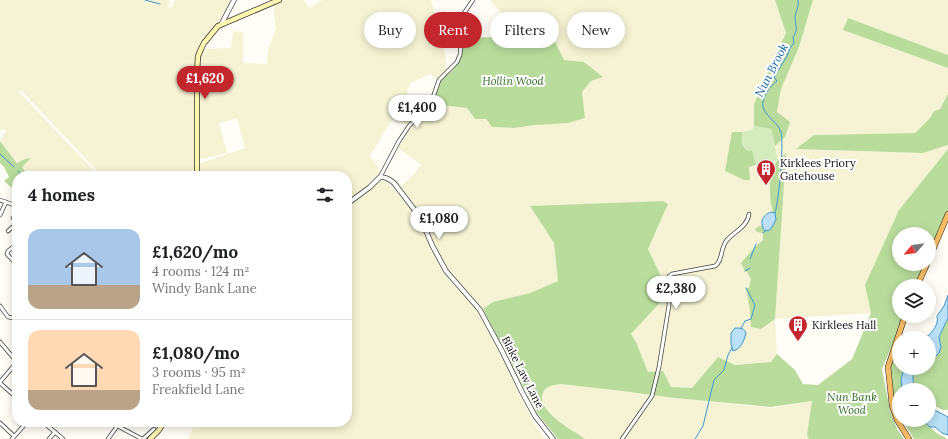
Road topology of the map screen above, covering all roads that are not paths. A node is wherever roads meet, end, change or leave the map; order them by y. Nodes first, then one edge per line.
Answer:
1 (234, 0) edge
2 (279, 0) edge
3 (473, 0) edge
4 (222, 24) junction
5 (384, 170) junction
6 (197, 171) edge
7 (380, 177) junction
8 (389, 179) junction
9 (0, 200) edge
10 (352, 200) edge
11 (6, 202) junction
12 (12, 204) edge
13 (749, 214) dead end
14 (948, 214) edge
15 (0, 215) edge
16 (12, 227) edge
17 (8, 231) dead end
18 (936, 242) edge
19 (12, 248) edge
20 (12, 260) edge
21 (0, 306) edge
22 (12, 318) edge
23 (904, 323) edge
24 (0, 342) edge
25 (12, 356) edge
26 (12, 368) edge
27 (0, 382) edge
28 (12, 393) edge
29 (0, 424) edge
30 (23, 427) edge
31 (50, 427) edge
32 (117, 427) edge
33 (121, 427) edge
34 (161, 427) edge
35 (154, 429) dead end
36 (55, 432) junction
37 (13, 438) edge
38 (49, 439) edge
39 (63, 439) edge
40 (108, 439) edge
41 (142, 439) edge
42 (150, 439) edge
43 (553, 439) edge
44 (622, 439) edge
45 (909, 439) edge

1 - 4 street
2 - 4 main road
3 - 5 street
4 - 6 main road
5 - 7 street
5 - 8 street
7 - 8 street
7 - 10 street
8 - 43 street, Blake Law Lane
9 - 11 street
11 - 12 street
11 - 15 street
13 - 44 street
14 - 18 highway
16 - 17 street
19 - 20 street
21 - 22 street
23 - 45 highway
24 - 25 street
26 - 27 street
27 - 28 street
29 - 37 street
30 - 37 street
31 - 36 street
32 - 40 street
33 - 41 street
34 - 42 main road
35 - 41 street
36 - 38 street
36 - 39 street

